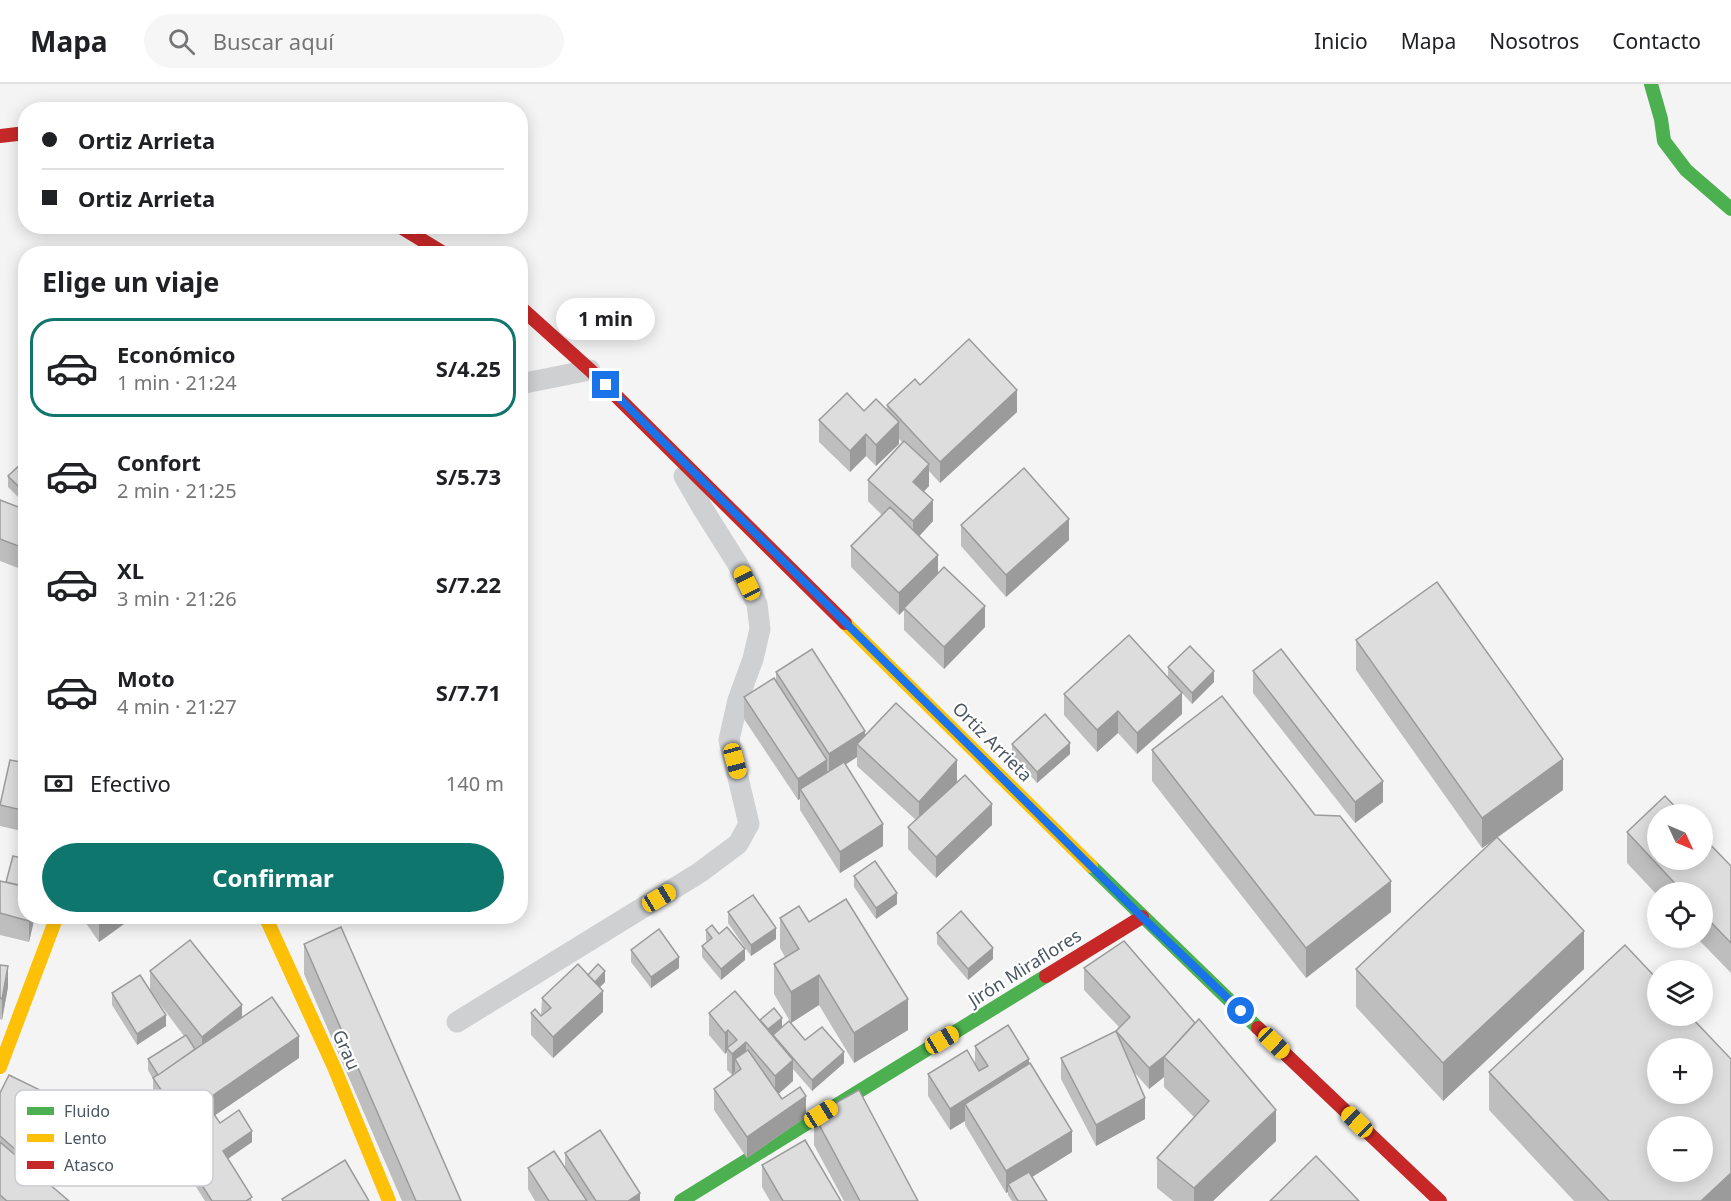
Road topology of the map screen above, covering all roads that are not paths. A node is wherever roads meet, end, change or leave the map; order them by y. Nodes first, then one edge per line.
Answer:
1 (1651, 84) edge
2 (18, 134) edge
3 (0, 136) edge
4 (1731, 209) edge
5 (412, 234) edge
6 (432, 246) edge
7 (528, 314) edge
8 (590, 370) junction
9 (528, 382) edge
10 (667, 446) junction
11 (1142, 917) junction
12 (54, 924) edge
13 (269, 924) edge
14 (457, 1022) dead end
15 (0, 1066) edge
16 (389, 1201) edge
17 (681, 1201) edge
18 (1440, 1201) edge

1 - 4 street
2 - 3 street
5 - 6 street
7 - 8 street, Ortiz Arrieta
8 - 9 lane
8 - 10 street, Ortiz Arrieta
10 - 11 street, Ortiz Arrieta
10 - 14 lane
11 - 17 street, Jirón Miraflores
11 - 18 street, Ortiz Arrieta
12 - 15 street
13 - 16 street, Grau

